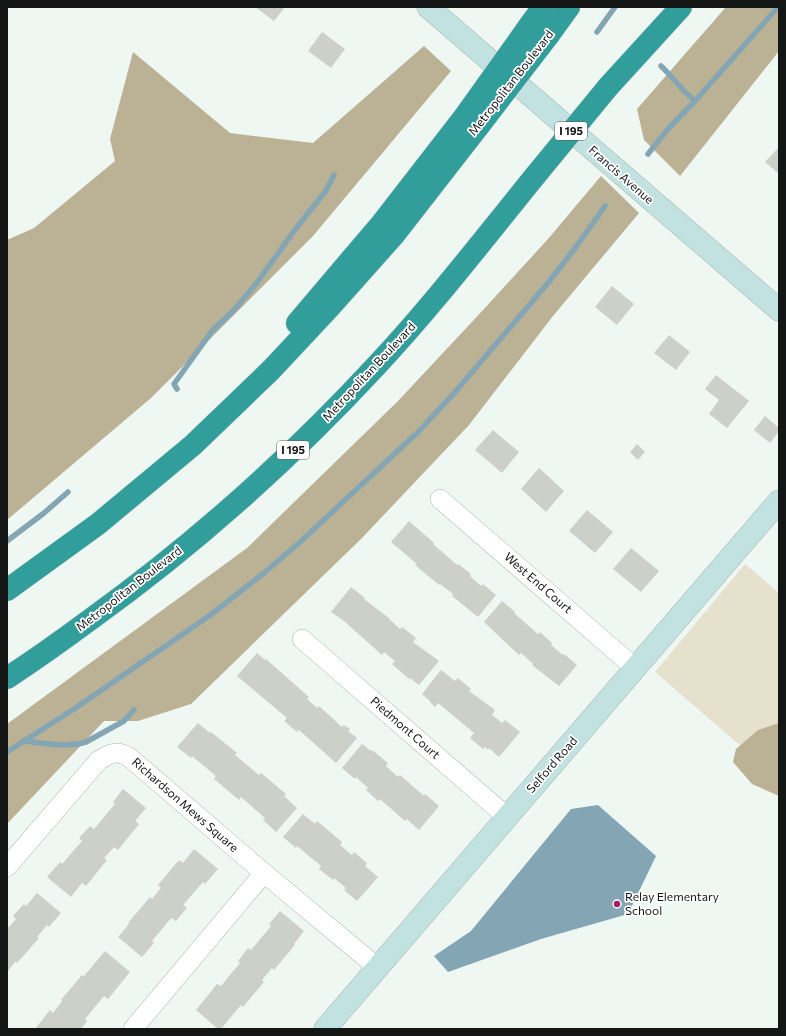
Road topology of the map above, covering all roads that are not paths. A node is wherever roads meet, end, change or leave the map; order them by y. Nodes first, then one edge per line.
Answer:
1 (428, 7) edge
2 (569, 7) edge
3 (674, 7) edge
4 (682, 7) edge
5 (541, 22) edge
6 (608, 87) junction
7 (779, 310) edge
8 (440, 499) dead end
9 (779, 501) edge
10 (7, 590) edge
11 (302, 639) dead end
12 (635, 668) junction
13 (7, 678) edge
14 (507, 817) junction
15 (7, 867) edge
16 (264, 873) junction
17 (378, 968) junction
18 (133, 1029) edge
19 (325, 1029) edge

1 - 7 street, Francis Avenue
2 - 5 highway, Metropolitan Boulevard
3 - 6 highway, Metropolitan Boulevard / I 195
4 - 6 highway
5 - 10 highway, Metropolitan Boulevard, bridge
6 - 13 highway, Metropolitan Boulevard / I 195, bridge
8 - 12 street, West End Court
9 - 12 street, Selford Road
11 - 14 street, Piedmont Court
12 - 14 street, Selford Road
14 - 17 street, Selford Road
15 - 16 street, Richardson Mews Square
16 - 17 street, Richardson Mews Square
16 - 18 street
17 - 19 street, Selford Road

